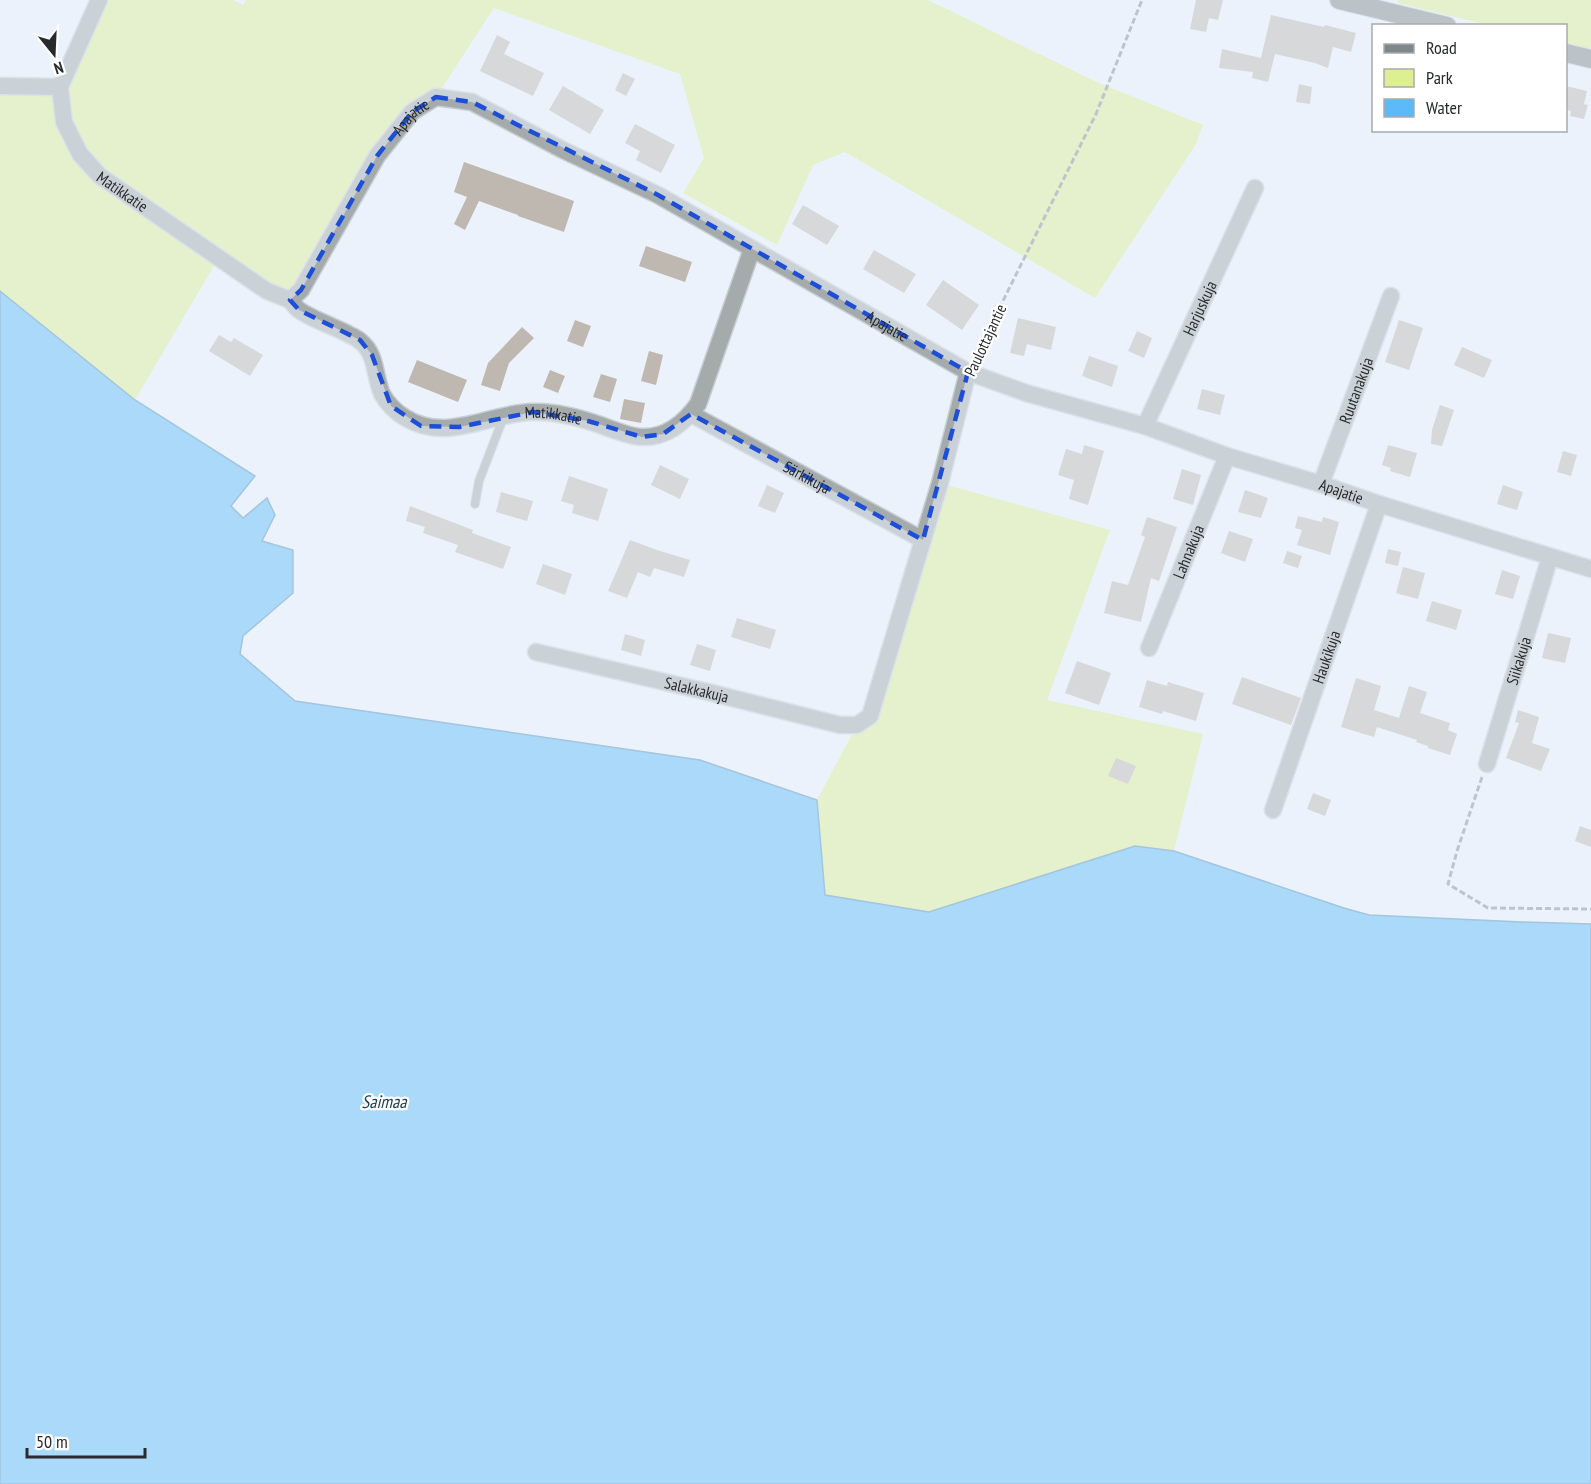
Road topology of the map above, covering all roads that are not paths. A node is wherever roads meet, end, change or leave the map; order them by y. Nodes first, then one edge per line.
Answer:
1 (99, 0) edge
2 (1339, 0) edge
3 (1439, 24) edge
4 (1567, 53) edge
5 (1591, 59) edge
6 (0, 86) edge
7 (60, 87) junction
8 (1255, 188) dead end
9 (752, 249) junction
10 (295, 295) junction
11 (1391, 296) dead end
12 (968, 372) junction
13 (691, 414) junction
14 (504, 415) junction
15 (1145, 426) junction
16 (1227, 456) junction
17 (1321, 484) junction
18 (475, 504) dead end
19 (1379, 504) junction
20 (923, 540) junction
21 (1550, 557) junction
22 (1591, 569) edge
23 (1149, 648) dead end
24 (536, 652) dead end
25 (857, 725) joint
26 (1487, 764) road end
27 (1272, 810) dead end

1 - 7 street
2 - 3 street
4 - 5 street
6 - 7 street
7 - 10 street, Matikkatie
8 - 15 street, Harjuskuja
9 - 10 street, Apajatie
9 - 12 street, Apajatie
9 - 13 street, Matikkatie
10 - 14 street, Matikkatie
11 - 17 street, Ruutanakuja
12 - 15 street, Apajatie
12 - 20 street, Paulottajantie
13 - 14 street, Matikkatie
13 - 20 street, Särkikuja
14 - 18 lane
15 - 16 street, Apajatie
16 - 17 street, Apajatie
16 - 23 street, Lahnakuja
17 - 19 street, Apajatie
19 - 21 street, Apajatie
19 - 27 street, Haukikuja
20 - 25 street, Paulottajantie
21 - 22 street, Apajatie
21 - 26 street, Siikakuja
24 - 25 street, Salakkakuja

